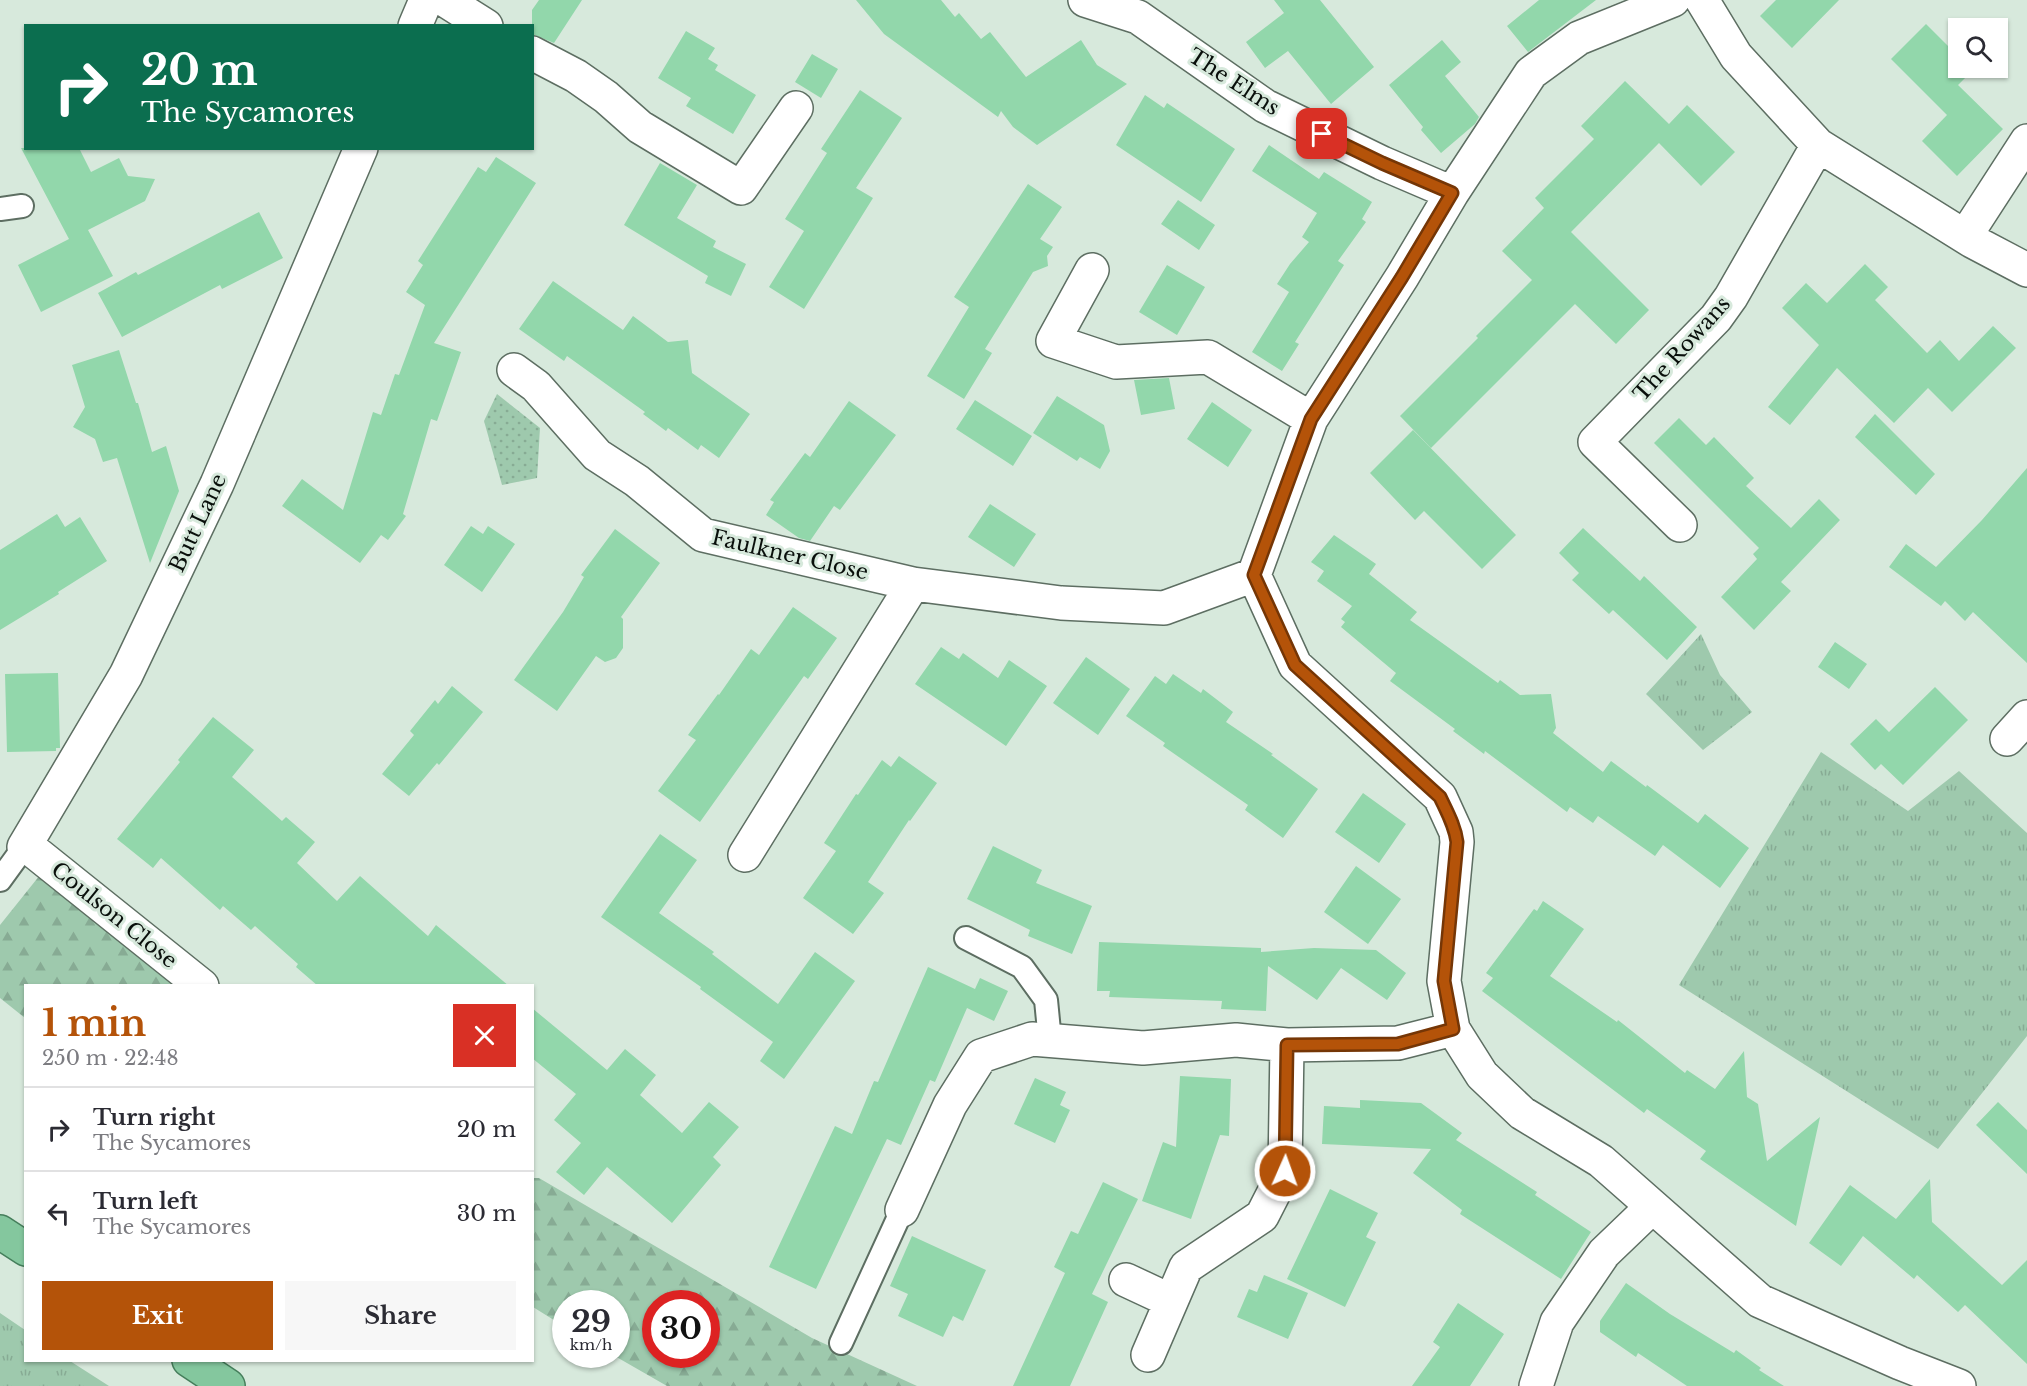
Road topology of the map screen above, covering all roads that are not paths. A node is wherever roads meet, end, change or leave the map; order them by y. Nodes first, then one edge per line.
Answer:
1 (426, 0) edge
2 (445, 0) edge
3 (1085, 0) edge
4 (1673, 0) edge
5 (1702, 0) edge
6 (416, 24) edge
7 (483, 24) edge
8 (534, 54) edge
9 (796, 108) dead end
10 (2027, 141) edge
11 (1818, 146) junction
12 (360, 150) edge
13 (1452, 193) junction
14 (1966, 236) junction
15 (1092, 270) dead end
16 (2027, 270) edge
17 (514, 370) dead end
18 (1311, 419) junction
19 (1680, 525) dead end
20 (1254, 575) junction
21 (912, 584) junction
22 (25, 846) junction
23 (745, 855) dead end
24 (0, 880) edge
25 (966, 938) dead end
26 (199, 984) edge
27 (1453, 1029) junction
28 (1050, 1041) junction
29 (1287, 1045) junction
30 (1652, 1207) junction
31 (902, 1210) joint
32 (0, 1232) edge
33 (24, 1248) edge
34 (1125, 1281) dead end
35 (1171, 1301) junction
36 (841, 1342) dead end
37 (1148, 1355) dead end
38 (192, 1362) edge
39 (1897, 1374) edge
40 (228, 1386) edge
41 (1536, 1386) edge
42 (1959, 1386) edge

1 - 6 street
2 - 7 street
3 - 13 street, The Elms
4 - 13 street
5 - 11 street
8 - 9 street
10 - 14 street
11 - 14 street
11 - 19 street, The Rowans
12 - 22 street, Butt Lane
13 - 18 street
14 - 16 street
15 - 18 street
17 - 21 street, Faulkner Close
18 - 20 street
20 - 21 street, Faulkner Close
20 - 27 street
21 - 23 street
22 - 24 lane, Butt Lane
22 - 26 street, Coulson Close
25 - 28 lane
27 - 29 street
27 - 30 street
28 - 29 street
28 - 31 street
29 - 35 street
30 - 39 street
30 - 41 street
31 - 36 lane
32 - 33 highway
34 - 35 street
35 - 37 street
38 - 40 highway
39 - 42 street

